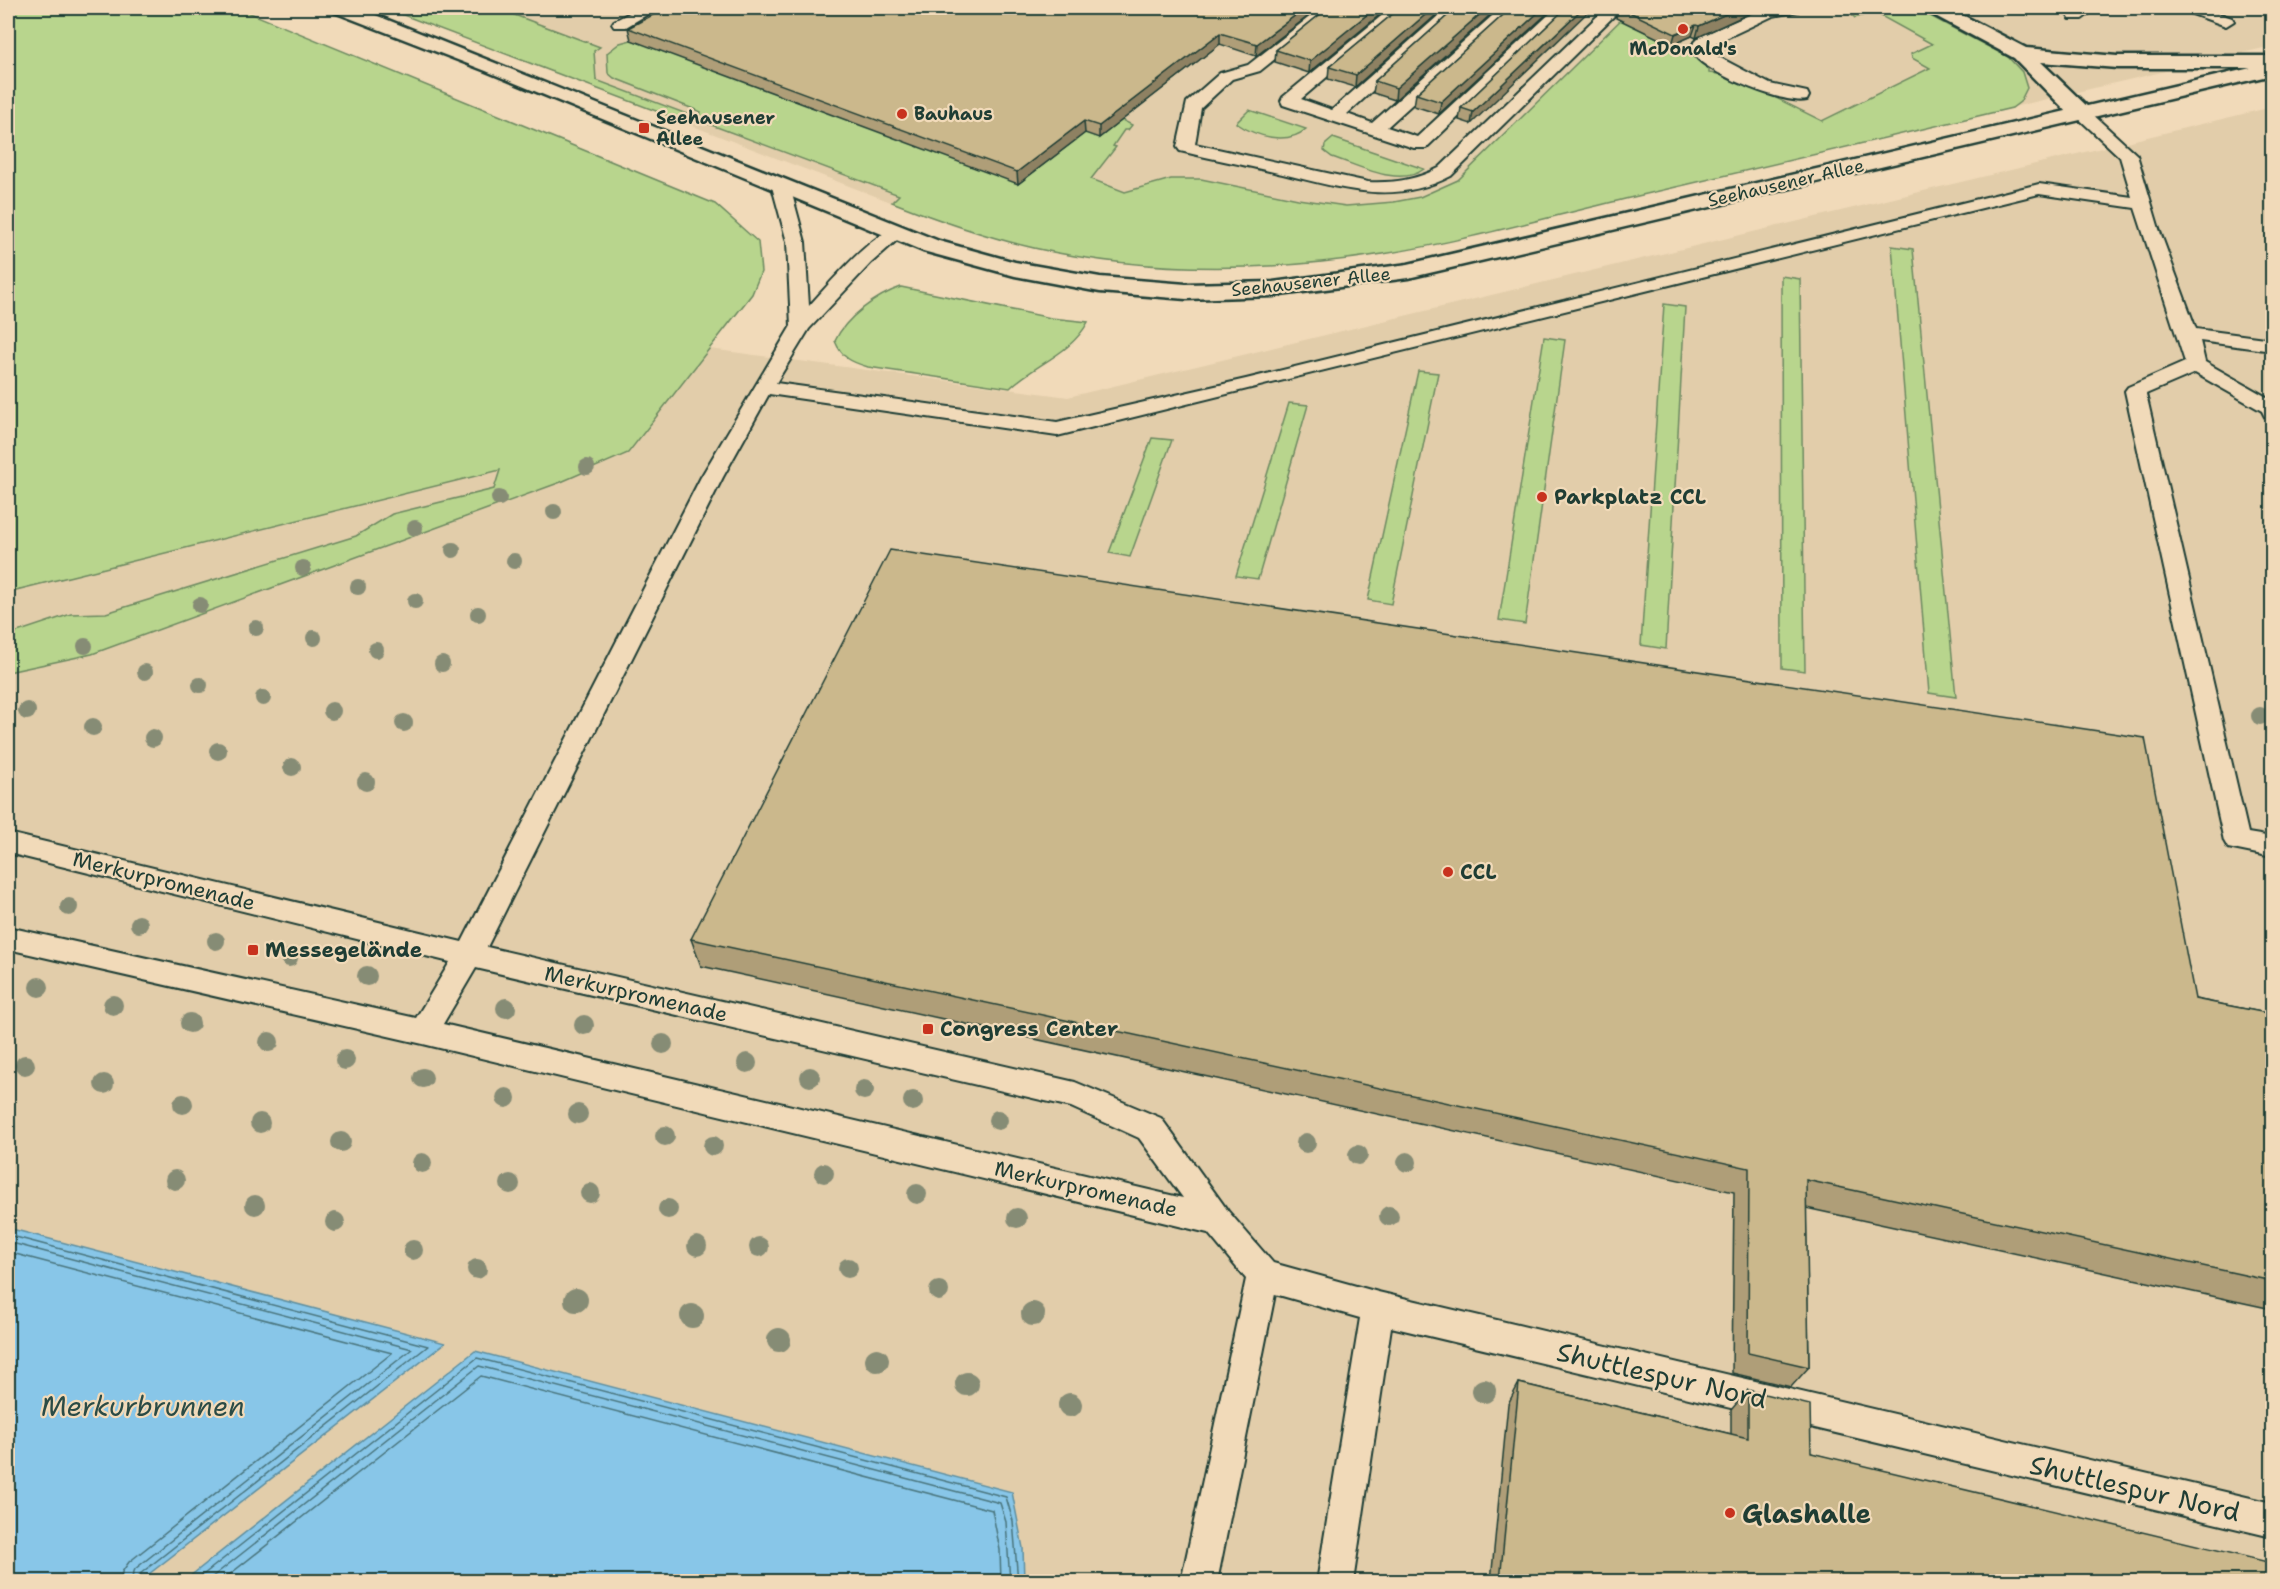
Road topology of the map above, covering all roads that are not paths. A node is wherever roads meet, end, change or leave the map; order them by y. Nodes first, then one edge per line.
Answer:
1 (341, 8) edge
2 (650, 8) edge
3 (1330, 8) edge
4 (1400, 8) edge
5 (1456, 8) edge
6 (1510, 8) edge
7 (1564, 8) edge
8 (1614, 8) edge
9 (1793, 8) edge
10 (1935, 8) edge
11 (2189, 8) edge
12 (2226, 21) dead end
13 (620, 24) dead end
14 (2021, 54) junction
15 (2272, 62) edge
16 (2272, 69) edge
17 (1802, 96) dead end
18 (2083, 115) junction
19 (1335, 116) junction
20 (1375, 129) junction
21 (780, 183) junction
22 (2143, 204) junction
23 (896, 233) junction
24 (801, 326) junction
25 (2188, 334) junction
26 (2272, 345) edge
27 (2196, 365) junction
28 (764, 387) junction
29 (2272, 412) edge
30 (8, 843) edge
31 (2272, 848) edge
32 (8, 938) edge
33 (470, 955) junction
34 (423, 1032) junction
35 (1217, 1221) junction
36 (1263, 1275) junction
37 (1378, 1308) junction
38 (2272, 1520) edge
39 (1199, 1581) edge
40 (1335, 1581) edge

1 - 21 main road, Seehausener Allee
2 - 13 lane
3 - 8 lane
4 - 19 lane
5 - 19 lane
6 - 20 lane
7 - 20 lane
9 - 17 lane
10 - 14 main road
11 - 12 lane
14 - 15 main road
14 - 18 main road
16 - 18 main road, Seehausener Allee
18 - 22 lane
18 - 23 main road, Seehausener Allee
19 - 20 lane
21 - 23 main road, Seehausener Allee
21 - 24 lane
22 - 25 lane
22 - 28 lane
23 - 24 lane
24 - 28 lane
25 - 26 lane
25 - 27 lane
27 - 29 lane
27 - 31 lane
28 - 33 lane
30 - 33 lane, Merkurpromenade
32 - 34 lane, Merkurpromenade
33 - 34 lane
33 - 35 lane, Merkurpromenade
34 - 35 lane, Merkurpromenade
35 - 36 lane, Merkurpromenade
36 - 37 lane, Shuttlespur Nord
36 - 39 lane
37 - 38 lane, Shuttlespur Nord
37 - 40 lane

